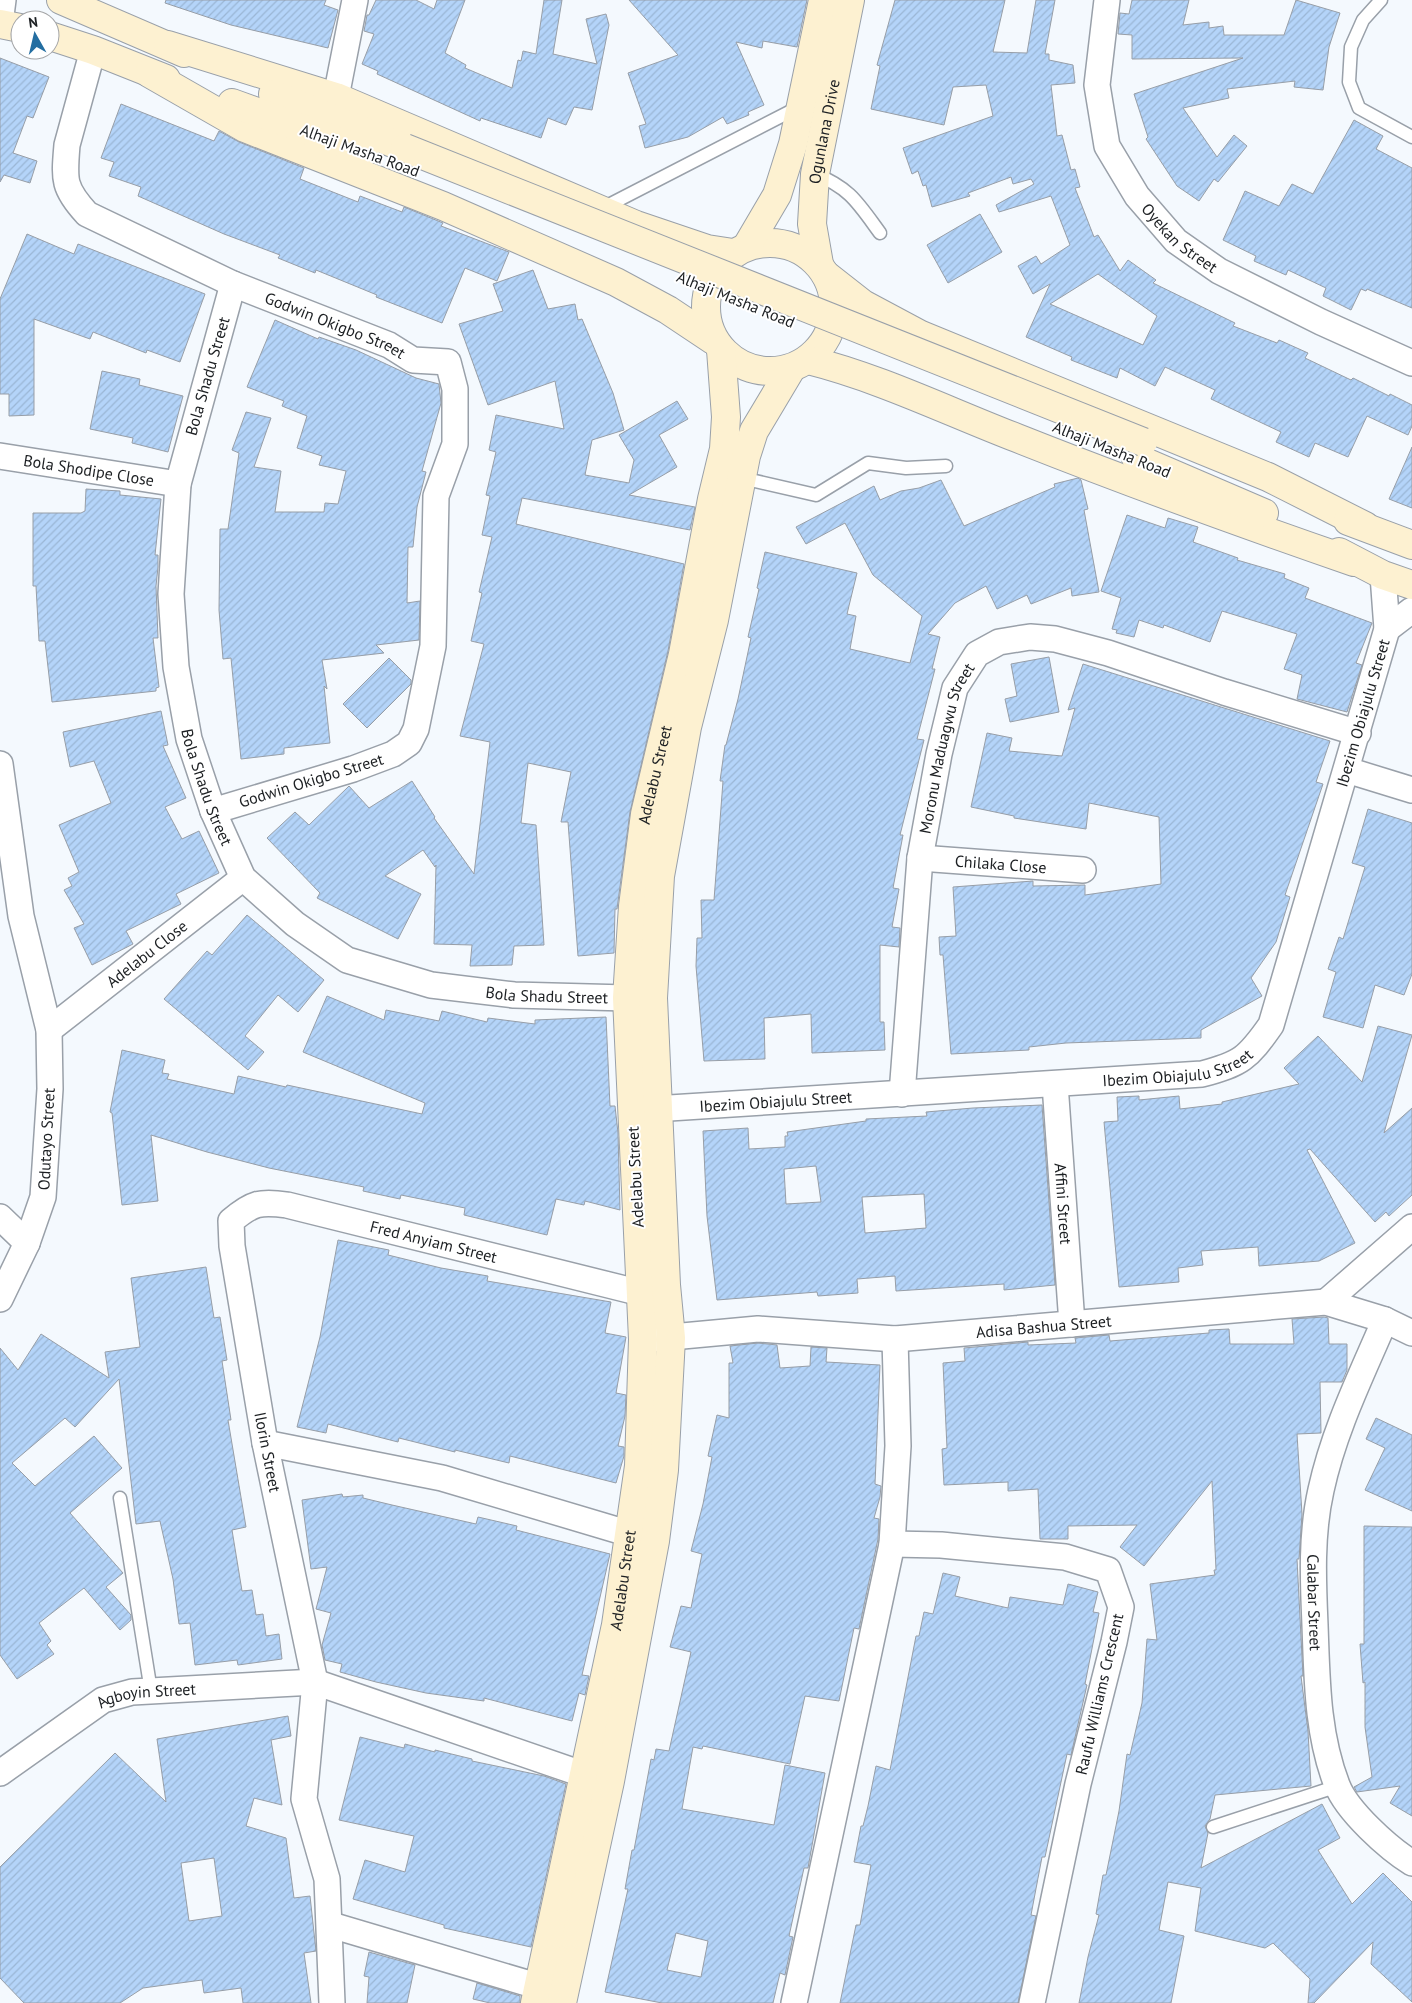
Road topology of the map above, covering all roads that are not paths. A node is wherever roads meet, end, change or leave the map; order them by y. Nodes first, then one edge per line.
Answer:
1 (3, 0) edge
2 (61, 0) edge
3 (356, 0) edge
4 (823, 0) edge
5 (850, 0) edge
6 (1107, 0) edge
7 (1381, 0) edge
8 (0, 24) edge
9 (60, 39) edge
10 (168, 45) junction
11 (94, 50) junction
12 (149, 73) junction
13 (336, 97) junction
14 (800, 107) junction
15 (1412, 137) edge
16 (402, 156) junction
17 (815, 174) junction
18 (599, 210) junction
19 (880, 233) dead end
20 (740, 250) junction
21 (822, 270) junction
22 (233, 284) junction
23 (717, 345) junction
24 (1412, 363) edge
25 (799, 364) junction
26 (1140, 450) junction
27 (0, 456) edge
28 (946, 466) dead end
29 (742, 478) junction
30 (178, 484) junction
31 (1365, 526) junction
32 (1412, 544) edge
33 (1354, 562) junction
34 (1383, 575) junction
35 (1412, 585) edge
36 (1412, 610) edge
37 (1387, 629) junction
38 (1358, 733) junction
39 (0, 764) edge
40 (1347, 770) junction
41 (1412, 790) edge
42 (213, 811) junction
43 (920, 858) junction
44 (1083, 870) dead end
45 (243, 878) junction
46 (627, 998) junction
47 (49, 1030) junction
48 (1055, 1084) junction
49 (902, 1094) junction
50 (645, 1109) junction
51 (0, 1217) edge
52 (231, 1221) joint
53 (1412, 1227) edge
54 (27, 1243) junction
55 (641, 1293) junction
56 (0, 1299) edge
57 (1326, 1302) junction
58 (1384, 1320) junction
59 (1072, 1324) junction
60 (1412, 1333) edge
61 (671, 1338) junction
62 (643, 1339) junction
63 (895, 1339) junction
64 (265, 1443) junction
65 (120, 1498) dead end
66 (643, 1538) junction
67 (892, 1544) junction
68 (315, 1682) junction
69 (151, 1691) junction
70 (0, 1773) edge
71 (598, 1778) junction
72 (1338, 1786) junction
73 (1213, 1827) dead end
74 (1412, 1863) edge
75 (331, 1925) junction
76 (536, 1996) edge
77 (563, 1998) edge
78 (332, 2003) edge
79 (794, 2003) edge
80 (1032, 2003) edge

1 - 8 street
2 - 10 main road, Alhaji Masha Road
3 - 13 street
4 - 14 main road, Ogunlana Drive
5 - 17 main road, Ogunlana Drive
6 - 24 street, Oyekan Street
7 - 15 lane
9 - 11 main road, Alhaji Masha Road
10 - 13 main road
10 - 16 main road, Alhaji Masha Road
11 - 12 main road, Alhaji Masha Road
11 - 22 street, Godwin Okigbo Street
12 - 16 main road, Alhaji Masha Road
12 - 23 main road
13 - 18 main road
14 - 18 lane
14 - 20 main road, Ogunlana Drive
16 - 26 main road, Alhaji Masha Road
17 - 19 lane
17 - 21 main road, Ogunlana Drive
18 - 20 main road
20 - 21 main road
20 - 23 main road
21 - 25 main road
21 - 31 main road
22 - 30 street, Bola Shadu Street
22 - 42 street, Godwin Okigbo Street
23 - 25 main road
23 - 46 main road, Adelabu Street
25 - 29 main road, Adelabu Street
25 - 33 main road
26 - 31 main road, Alhaji Masha Road
26 - 33 main road, Alhaji Masha Road
27 - 30 street, Bola Shodipe Close
28 - 29 lane
29 - 50 main road, Adelabu Street
30 - 42 street, Bola Shadu Street
31 - 32 main road, Alhaji Masha Road
33 - 34 main road, Alhaji Masha Road
34 - 35 main road, Alhaji Masha Road
34 - 37 street, Ibezim Obiajulu Street
36 - 37 street
37 - 38 street, Ibezim Obiajulu Street
38 - 40 street, Ibezim Obiajulu Street
38 - 43 street, Moronu Maduagwu Street
39 - 47 street, Odutayo Street
40 - 41 street
40 - 48 street, Ibezim Obiajulu Street
42 - 45 street, Bola Shadu Street
43 - 44 street, Chilaka Close
43 - 49 street, Moronu Maduagwu Street
45 - 46 street, Bola Shadu Street
45 - 47 street, Adelabu Close
46 - 50 main road, Adelabu Street
47 - 54 street, Odutayo Street
48 - 49 street, Ibezim Obiajulu Street
48 - 59 street, Affini Street
49 - 50 street, Ibezim Obiajulu Street
50 - 55 main road, Adelabu Street
50 - 61 main road, Adelabu Street
51 - 54 street
52 - 55 street, Fred Anyiam Street
52 - 64 street, Ilorin Street
53 - 57 street
54 - 56 street, Odutayo Street
55 - 62 main road, Adelabu Street
57 - 58 street, Adisa Bashua Street
57 - 59 street, Adisa Bashua Street
58 - 60 street, Adisa Bashua Street
58 - 72 street, Calabar Street
59 - 63 street, Adisa Bashua Street
61 - 62 street, Adisa Bashua Street
61 - 63 street, Adisa Bashua Street
61 - 66 main road, Adelabu Street
62 - 66 main road, Adelabu Street
63 - 67 street
64 - 66 street
64 - 68 street, Ilorin Street
65 - 69 lane
66 - 71 main road, Adelabu Street
67 - 79 street
67 - 80 street, Raufu Williams Crescent
68 - 69 street, Agboyin Street
68 - 71 street
68 - 75 street, Ilorin Street
69 - 70 street, Agboyin Street
71 - 76 main road, Adelabu Street
71 - 77 main road, Adelabu Street
72 - 73 lane
72 - 74 street, Calabar Street
75 - 76 street
75 - 78 street, Ilorin Street
76 - 77 street

